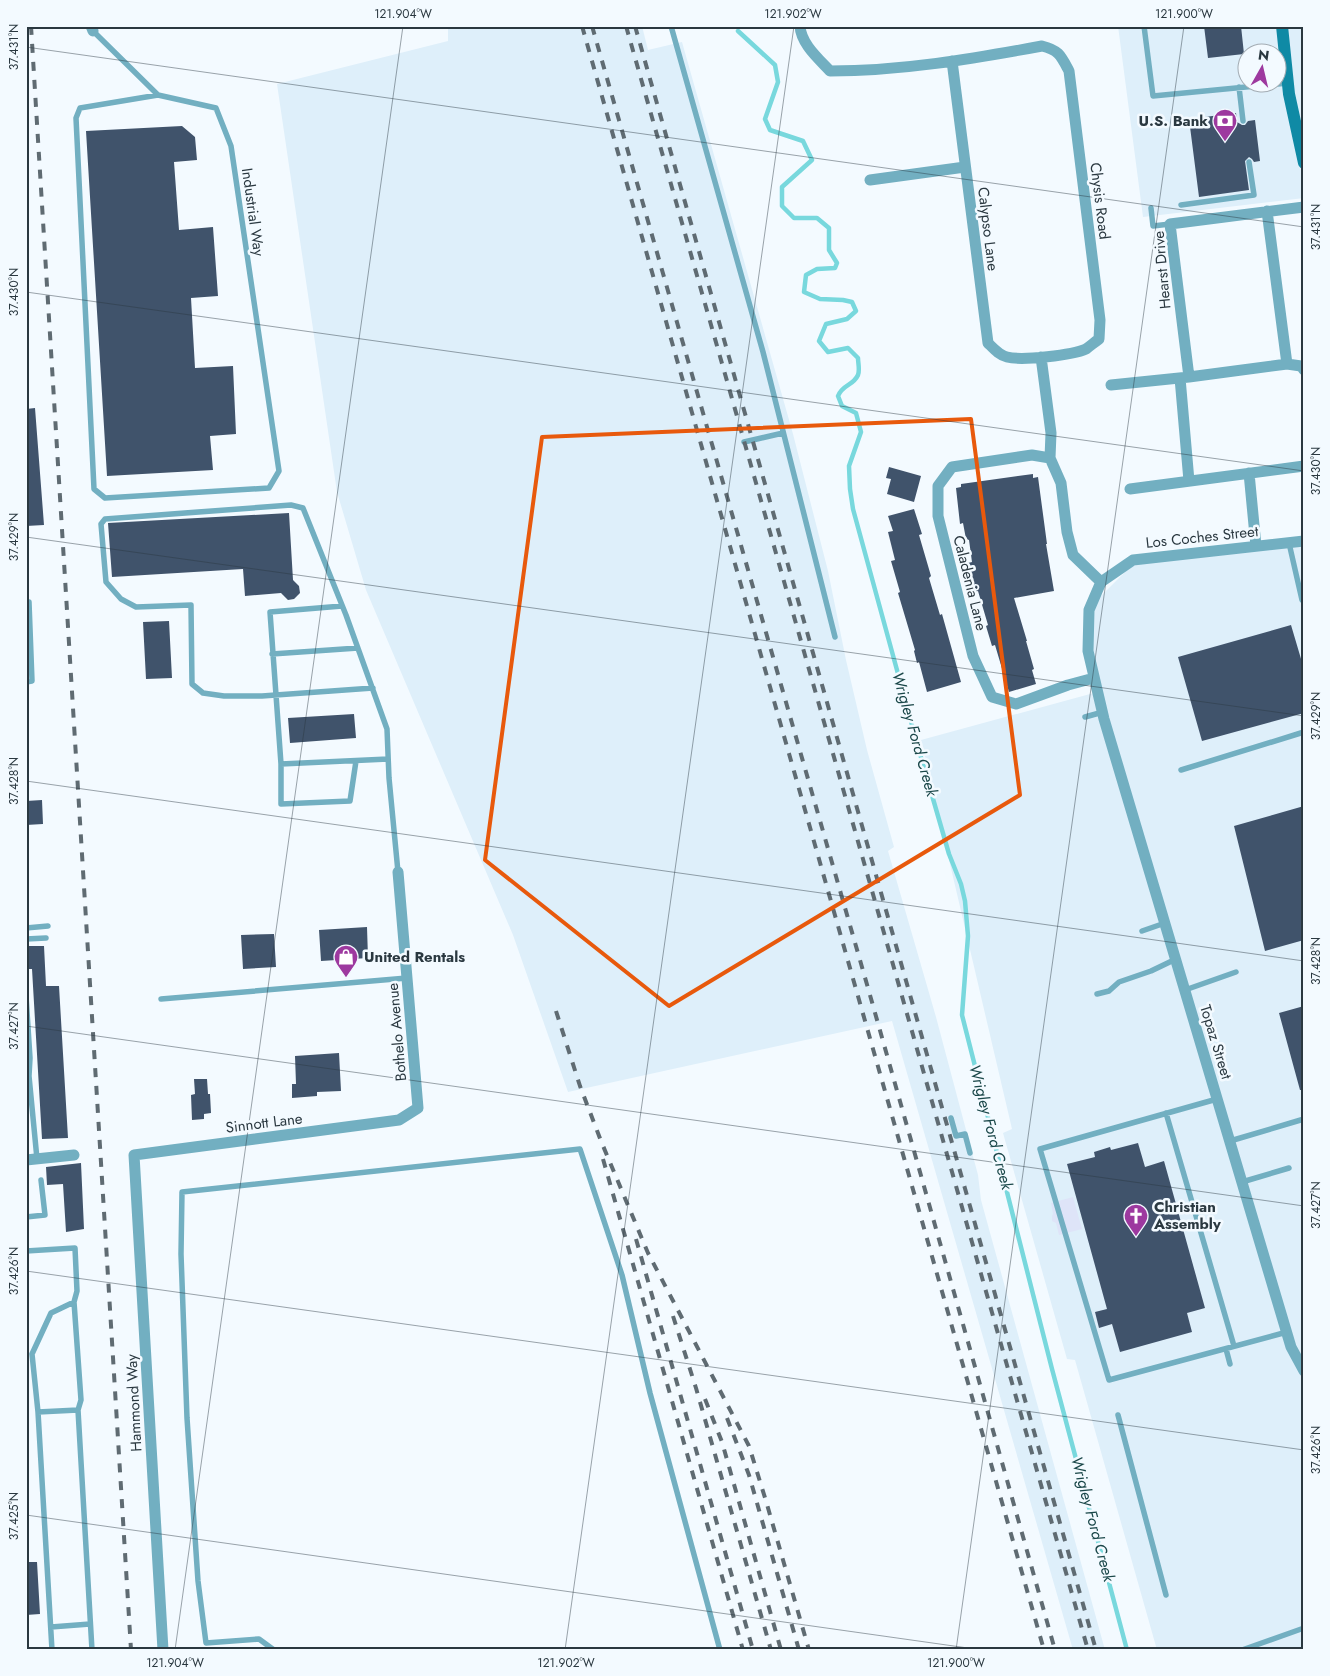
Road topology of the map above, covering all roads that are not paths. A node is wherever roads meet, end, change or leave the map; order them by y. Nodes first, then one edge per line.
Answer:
1 (671, 26) edge
2 (800, 26) edge
3 (1144, 26) edge
4 (1282, 26) edge
5 (92, 29) edge
6 (1284, 42) edge
7 (952, 61) junction
8 (1288, 83) edge
9 (1238, 87) edge
10 (1240, 92) edge
11 (158, 95) junction
12 (1244, 121) dead end
13 (1249, 162) dead end
14 (1304, 163) edge
15 (965, 168) junction
16 (870, 180) dead end
17 (1181, 204) dead end
18 (1304, 207) edge
19 (1151, 208) dead end
20 (1266, 212) junction
21 (1170, 224) junction
22 (1041, 357) junction
23 (1287, 364) junction
24 (1304, 370) edge
25 (1184, 378) junction
26 (1111, 385) dead end
27 (783, 433) junction
28 (744, 442) dead end
29 (1050, 458) junction
30 (1304, 466) edge
31 (1249, 472) junction
32 (1189, 481) junction
33 (1130, 489) dead end
34 (1304, 541) edge
35 (1289, 543) junction
36 (1256, 546) junction
37 (1101, 582) junction
38 (1302, 600) dead end
39 (29, 602) dead end
40 (342, 606) junction
41 (835, 637) dead end
42 (358, 648) junction
43 (272, 654) junction
44 (1094, 678) junction
45 (26, 682) edge
46 (372, 688) junction
47 (275, 695) junction
48 (1103, 716) junction
49 (1085, 717) dead end
50 (1304, 732) edge
51 (388, 759) junction
52 (356, 761) junction
53 (281, 764) junction
54 (1181, 770) dead end
55 (398, 872) joint
56 (1165, 923) junction
57 (48, 926) dead end
58 (26, 928) edge
59 (1142, 931) dead end
60 (46, 938) dead end
61 (26, 939) edge
62 (1176, 959) junction
63 (1236, 972) dead end
64 (407, 978) junction
65 (1185, 990) junction
66 (1098, 994) dead end
67 (26, 996) edge
68 (162, 999) dead end
69 (28, 1076) edge
70 (1218, 1099) junction
71 (1166, 1114) junction
72 (951, 1118) dead end
73 (1304, 1119) edge
74 (399, 1120) joint
75 (1230, 1141) junction
76 (970, 1153) dead end
77 (74, 1155) dead end
78 (134, 1155) joint
79 (31, 1159) edge
80 (1289, 1168) dead end
81 (41, 1180) dead end
82 (1242, 1182) junction
83 (26, 1217) edge
84 (26, 1251) edge
85 (74, 1302) junction
86 (1287, 1332) junction
87 (1234, 1346) junction
88 (1226, 1349) junction
89 (1230, 1364) dead end
90 (1304, 1371) edge
91 (78, 1410) junction
92 (38, 1412) junction
93 (1118, 1415) dead end
94 (1166, 1595) dead end
95 (90, 1624) junction
96 (51, 1627) junction
97 (1304, 1628) edge
98 (206, 1643) junction
99 (52, 1650) edge
100 (92, 1650) edge
101 (164, 1650) edge
102 (206, 1650) edge
103 (274, 1650) edge
104 (720, 1650) edge
105 (1242, 1650) edge

1 - 27 lane
2 - 7 street, Chysis Road
3 - 9 lane
4 - 6 main road
5 - 11 lane
7 - 15 street, Calypso Lane
7 - 22 street, Chysis Road
8 - 14 main road
10 - 12 lane
11 - 11 lane, Industrial Way
13 - 17 lane
15 - 16 street
15 - 22 street, Calypso Lane
18 - 20 street, Hearst Drive
19 - 21 lane
20 - 21 street, Hearst Drive
20 - 23 street
21 - 25 street, Hearst Drive
22 - 29 street
23 - 24 street
23 - 25 street
25 - 26 street
25 - 32 street, Hearst Drive
27 - 28 lane
27 - 41 lane
29 - 37 street
29 - 44 street, Caladenia Lane
30 - 31 street
31 - 32 street
31 - 36 street
32 - 33 street
34 - 35 street, Los Coches Street
35 - 36 street, Los Coches Street
35 - 38 lane
36 - 37 street, Los Coches Street
37 - 44 street
39 - 45 lane
40 - 42 lane
40 - 43 lane
40 - 47 lane
42 - 43 lane
42 - 46 lane
43 - 47 lane
44 - 48 street
46 - 47 lane
46 - 51 lane
47 - 53 lane
48 - 49 lane
48 - 56 street, Topaz Street
50 - 54 lane
51 - 52 lane
51 - 55 lane
52 - 53 lane
52 - 53 lane
55 - 64 street, Bothelo Avenue
56 - 59 lane
56 - 62 street, Topaz Street
57 - 58 lane
60 - 61 lane
62 - 65 street, Topaz Street
62 - 66 lane
63 - 65 lane
64 - 68 lane
64 - 74 street, Bothelo Avenue
65 - 70 street, Topaz Street
67 - 69 lane
69 - 79 lane
70 - 71 lane
70 - 75 street, Topaz Street
71 - 87 lane
71 - 88 lane
72 - 76 lane
73 - 75 lane
74 - 78 street, Sinnott Lane
75 - 82 street, Topaz Street
77 - 79 street
78 - 101 street, Hammond Way
80 - 82 lane
81 - 83 lane
82 - 86 street, Topaz Street
84 - 85 lane
85 - 91 lane
85 - 92 lane
86 - 87 lane
86 - 90 street, Topaz Street
87 - 88 lane
88 - 89 lane
91 - 92 lane
91 - 95 lane
92 - 96 lane
93 - 94 lane
95 - 96 lane
95 - 100 lane
96 - 99 lane
97 - 105 lane
98 - 102 lane
98 - 103 lane
98 - 104 lane

